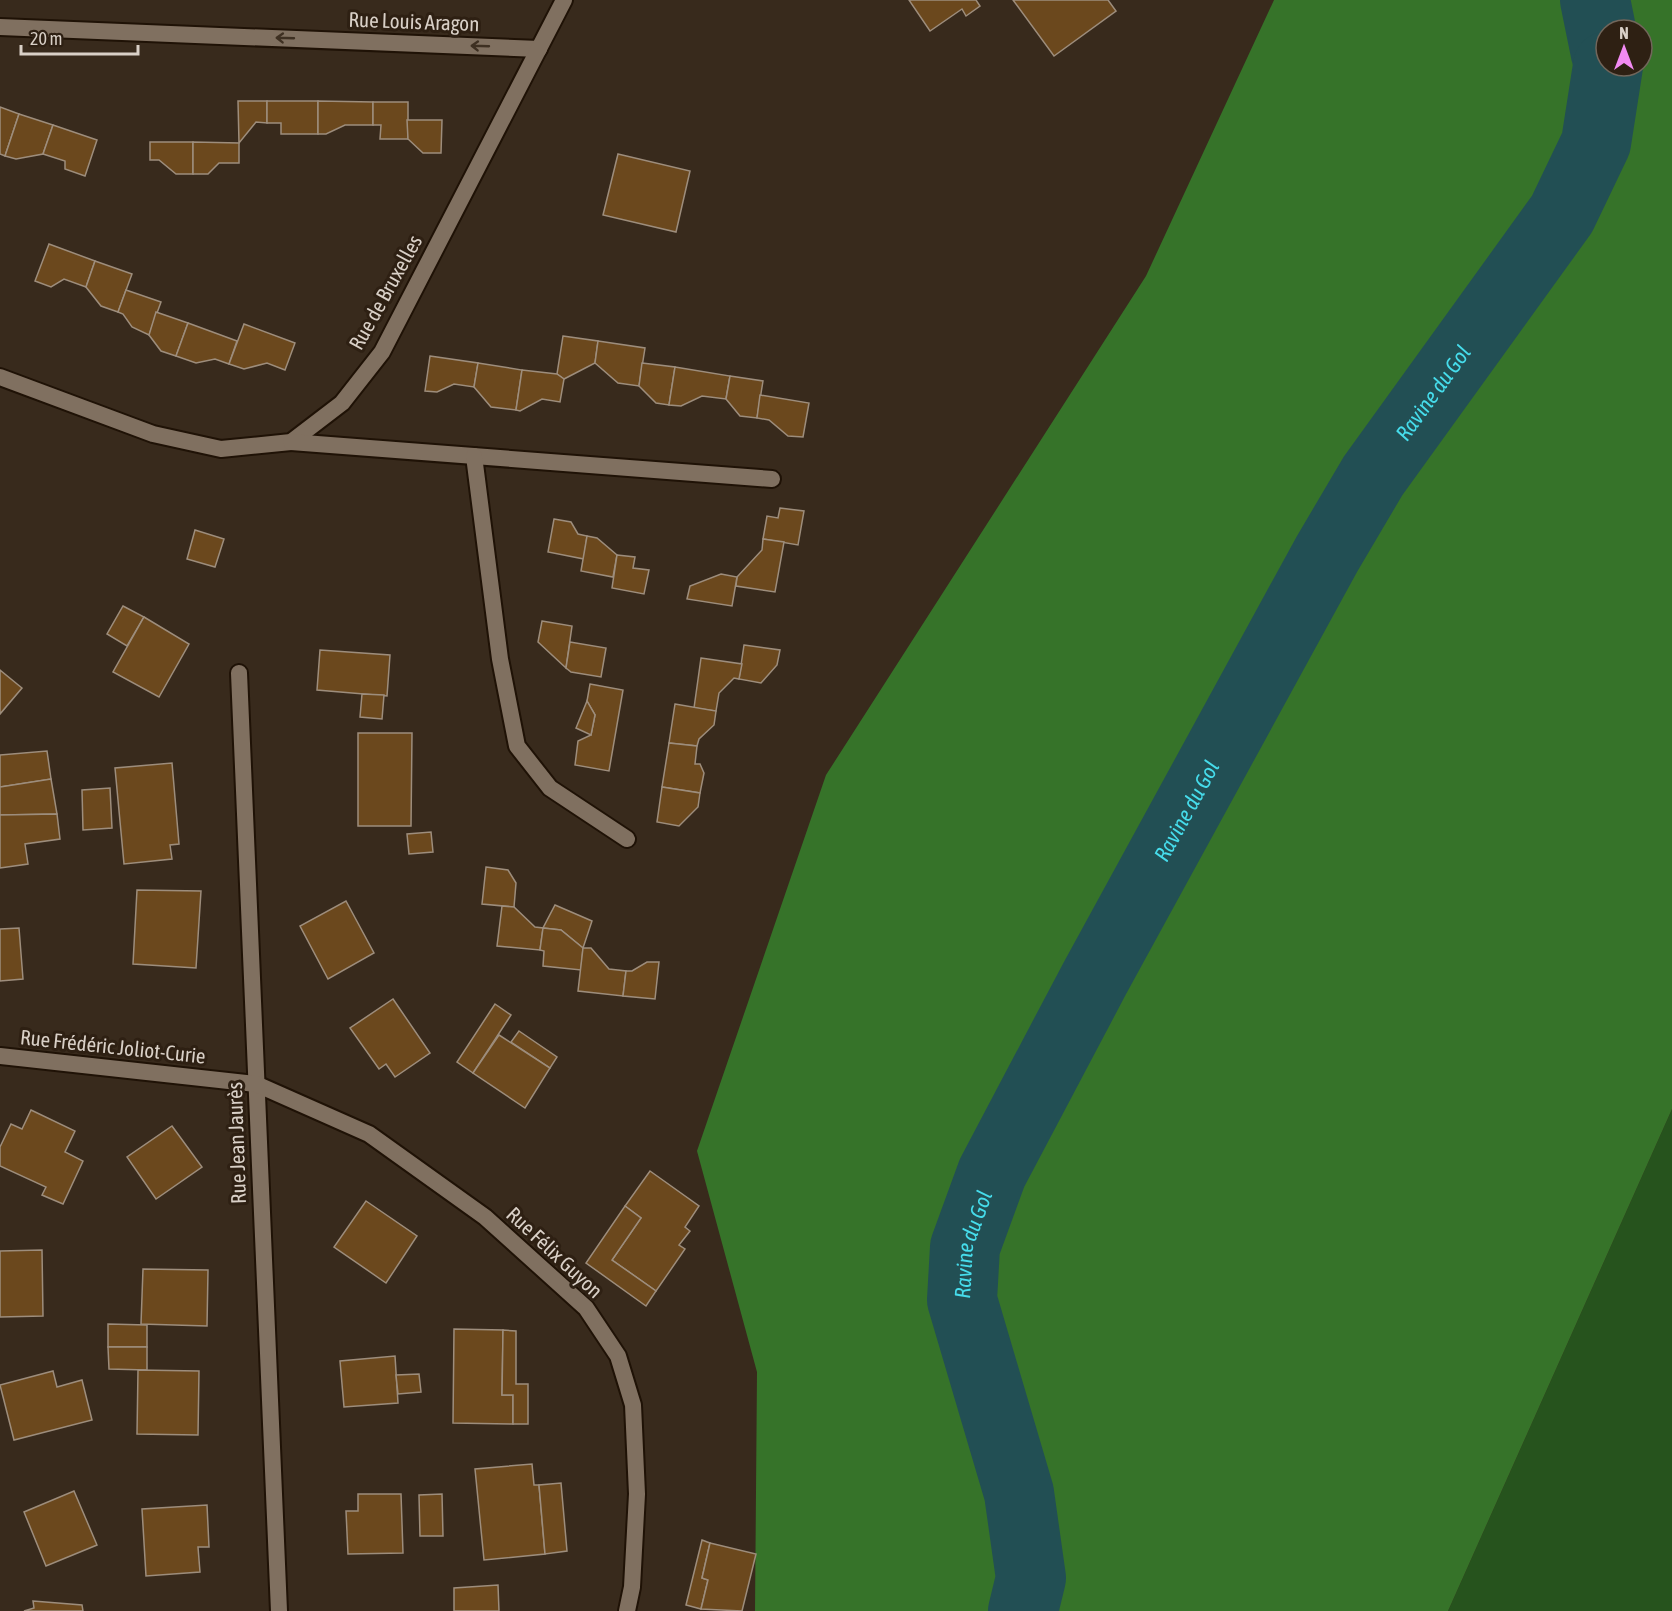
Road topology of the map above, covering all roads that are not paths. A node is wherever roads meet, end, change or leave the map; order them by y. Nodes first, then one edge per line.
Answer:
1 (564, 0) edge
2 (0, 27) edge
3 (538, 49) junction
4 (0, 377) edge
5 (291, 442) junction
6 (474, 456) junction
7 (772, 479) dead end
8 (239, 673) dead end
9 (627, 839) dead end
10 (0, 1056) edge
11 (256, 1084) junction
12 (279, 1611) edge
13 (627, 1611) edge

1 - 3 street, Rue de Bruxelles
3 -> 2 street, Rue Louis Aragon
3 - 5 street, Rue de Bruxelles
4 - 5 street
5 - 6 street
6 - 7 street
6 - 9 street
8 - 11 street, Rue Jean Jaurès
10 - 11 street, Rue Frédéric Joliot-Curie
11 - 12 street, Rue Jean Jaurès
11 - 13 street, Rue Félix Guyon

